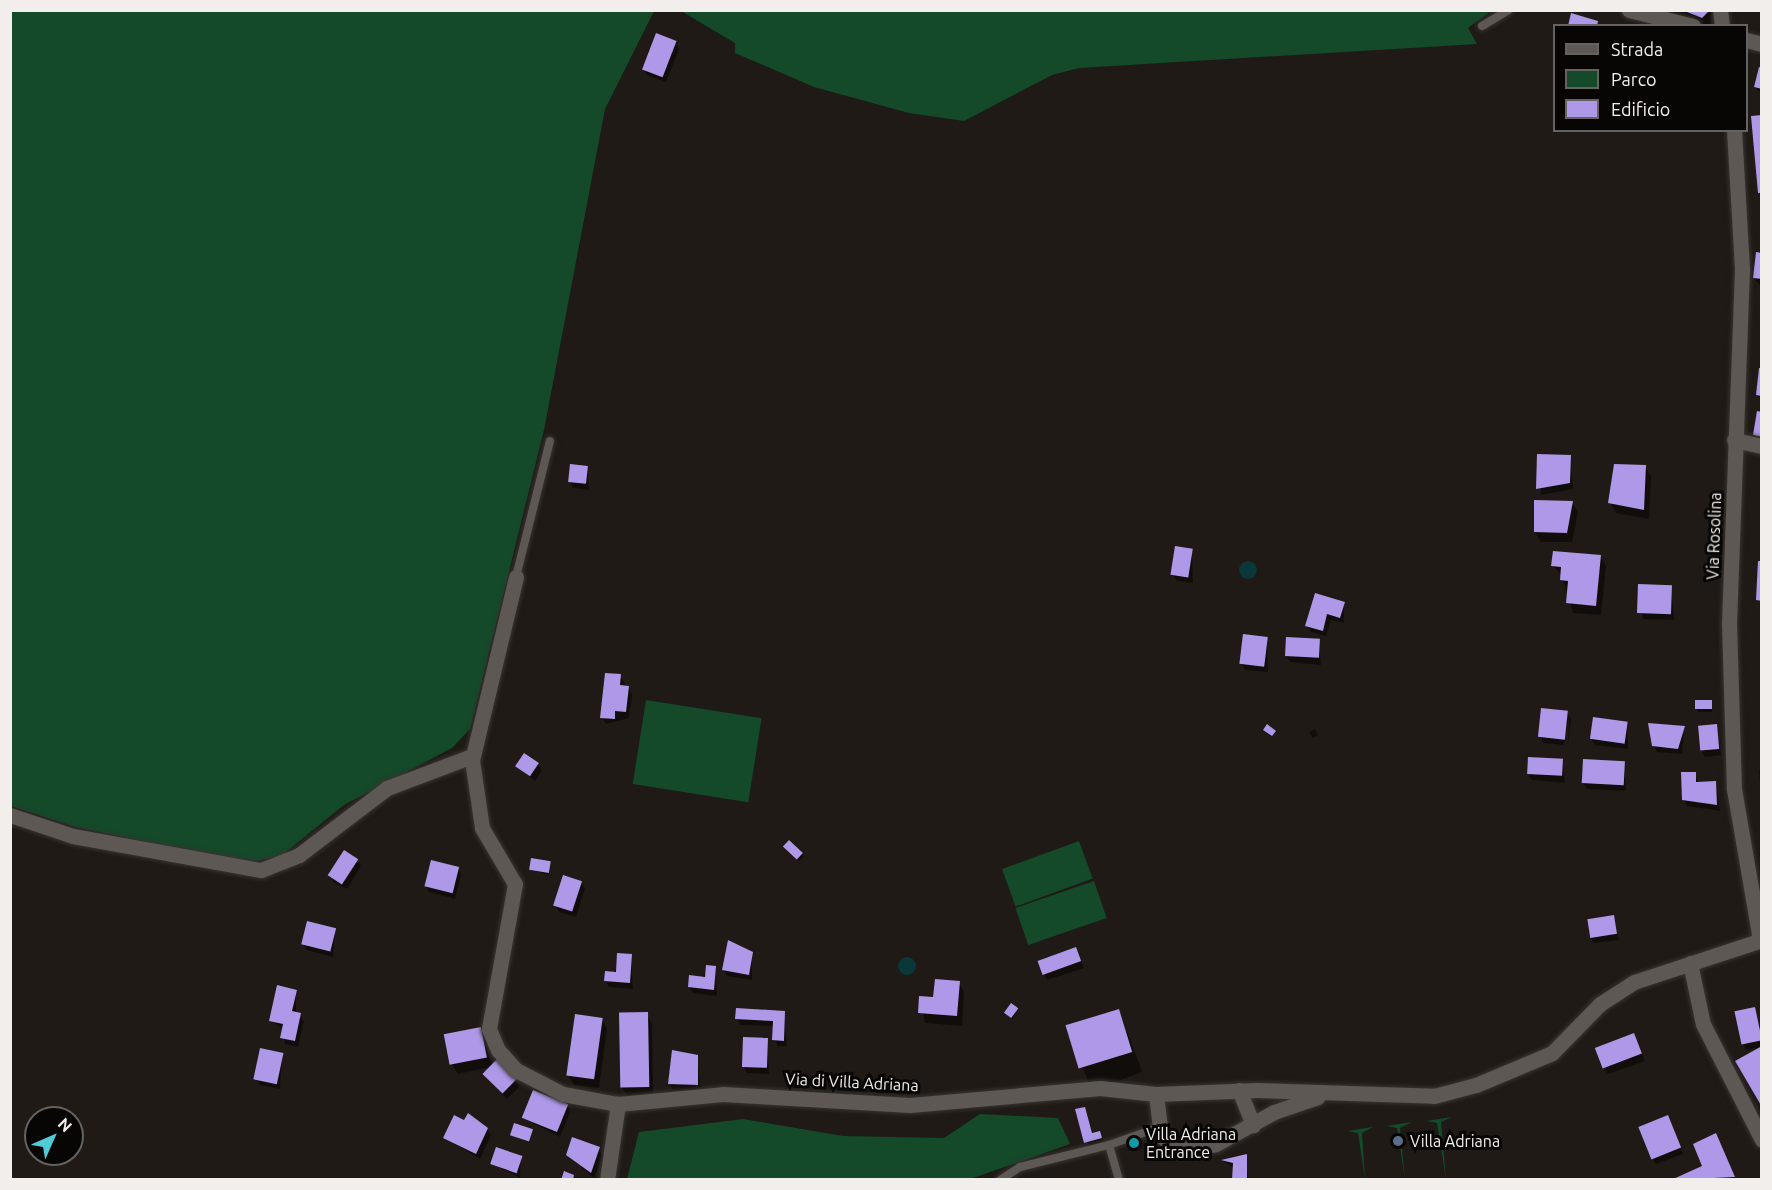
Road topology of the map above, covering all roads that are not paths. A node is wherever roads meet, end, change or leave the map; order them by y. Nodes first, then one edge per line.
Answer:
1 (1509, 10) edge
2 (1629, 10) edge
3 (1685, 24) edge
4 (1482, 26) dead end
5 (1734, 132) edge
6 (1734, 440) junction
7 (550, 441) dead end
8 (1761, 446) edge
9 (516, 577) joint
10 (472, 756) junction
11 (10, 815) edge
12 (1761, 940) edge
13 (1690, 963) junction
14 (1239, 1090) junction
15 (1156, 1094) junction
16 (1324, 1094) junction
17 (618, 1104) junction
18 (1253, 1125) junction
19 (1160, 1127) junction
20 (1761, 1140) edge
21 (1109, 1145) junction
22 (607, 1179) edge
23 (1000, 1179) edge
24 (1115, 1179) edge

1 - 4 lane
2 - 3 street
5 - 6 street, Via Rosolina
6 - 8 street
6 - 12 street, Via Rosolina
7 - 9 lane
9 - 10 street
10 - 11 street
10 - 17 street, Via di Villa Adriana
12 - 13 street, Via di Villa Adriana
13 - 16 street, Via di Villa Adriana
13 - 20 street
14 - 15 street, Via di Villa Adriana
14 - 16 street, Via di Villa Adriana
14 - 18 street
15 - 17 street, Via di Villa Adriana
15 - 19 street
16 - 18 street, Via di Villa Adriana
17 - 22 street
18 - 19 street, Via di Villa Adriana
19 - 21 lane
21 - 23 lane
21 - 24 lane

